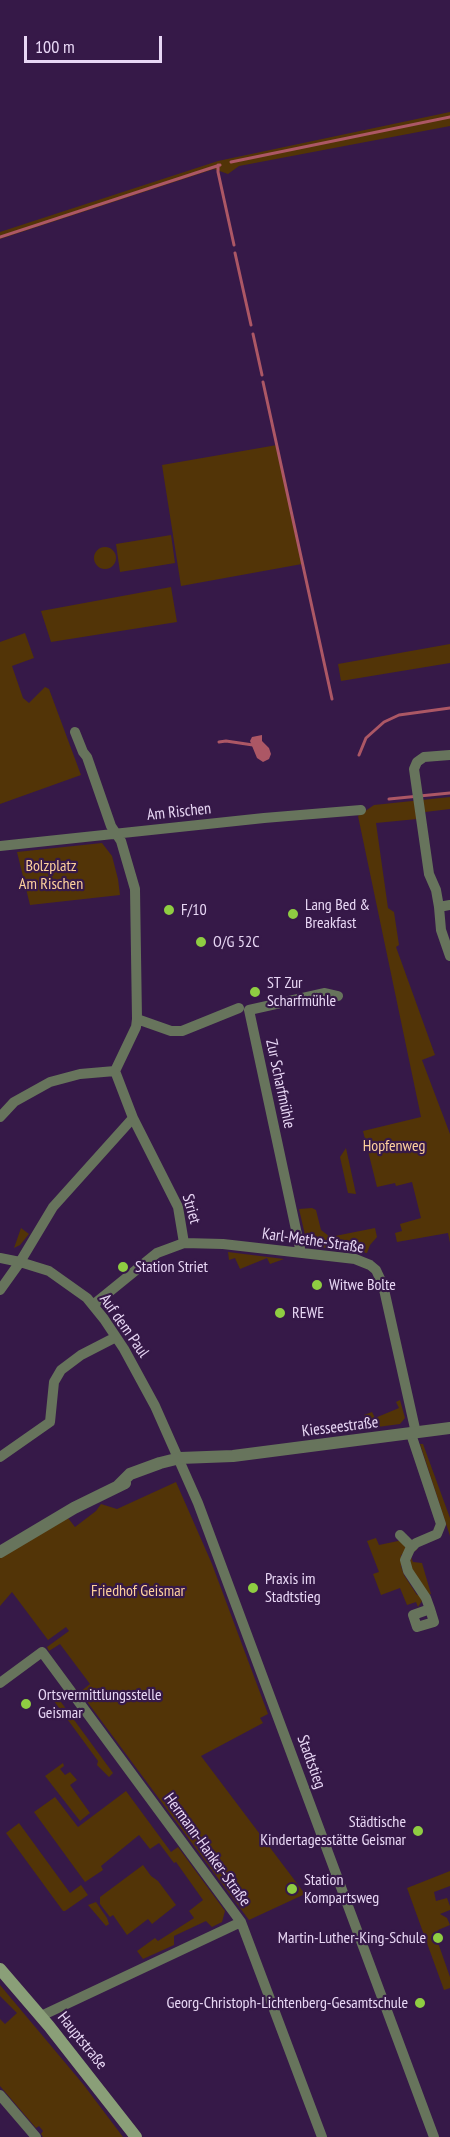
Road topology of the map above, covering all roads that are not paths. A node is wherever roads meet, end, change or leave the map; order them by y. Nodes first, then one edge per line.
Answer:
1 (75, 732) dead end
2 (450, 755) edge
3 (361, 810) dead end
4 (116, 834) junction
5 (0, 846) edge
6 (444, 906) edge
7 (450, 956) edge
8 (338, 996) dead end
9 (239, 1008) dead end
10 (137, 1019) junction
11 (115, 1071) junction
12 (0, 1117) edge
13 (133, 1118) junction
14 (184, 1242) junction
15 (301, 1253) junction
16 (0, 1258) edge
17 (20, 1262) junction
18 (0, 1290) edge
19 (93, 1305) junction
20 (116, 1337) junction
21 (450, 1428) edge
22 (413, 1434) junction
23 (0, 1457) edge
24 (181, 1462) junction
25 (400, 1535) dead end
26 (412, 1547) junction
27 (0, 1552) edge
28 (430, 1610) dead end
29 (0, 1683) edge
30 (241, 1922) junction
31 (0, 1969) edge
32 (41, 2016) junction
33 (0, 2095) edge
34 (36, 2137) edge
35 (136, 2137) edge
36 (322, 2137) edge
37 (434, 2137) edge

1 - 4 street
2 - 6 street
3 - 4 street, Am Rischen
4 - 5 street, Am Rischen
4 - 10 street
6 - 7 street
8 - 15 street, Zur Scharfmühle
9 - 10 street
10 - 11 street
11 - 12 street
11 - 13 street, Striet
13 - 14 street, Striet
13 - 17 street
14 - 15 street, Karl-Methe-Straße
14 - 19 street, Striet
15 - 22 street, Karl-Methe-Straße
16 - 17 street, Auf dem Paul
17 - 18 street
17 - 19 street, Auf dem Paul
19 - 20 street, Auf dem Paul
20 - 23 street
20 - 24 street, Auf dem Paul
21 - 22 street, Kiesseestraße
22 - 24 street, Kiesseestraße
22 - 26 street, Karl-Methe-Straße
24 - 27 street, Kiesseestraße
24 - 37 street, Stadtstieg
25 - 26 street
26 - 28 street
29 - 30 street, Hermann-Hanker-Straße
30 - 32 street
30 - 36 street, Hermann-Hanker-Straße
31 - 32 main road, Hauptstraße
32 - 35 main road, Hauptstraße
33 - 34 street

